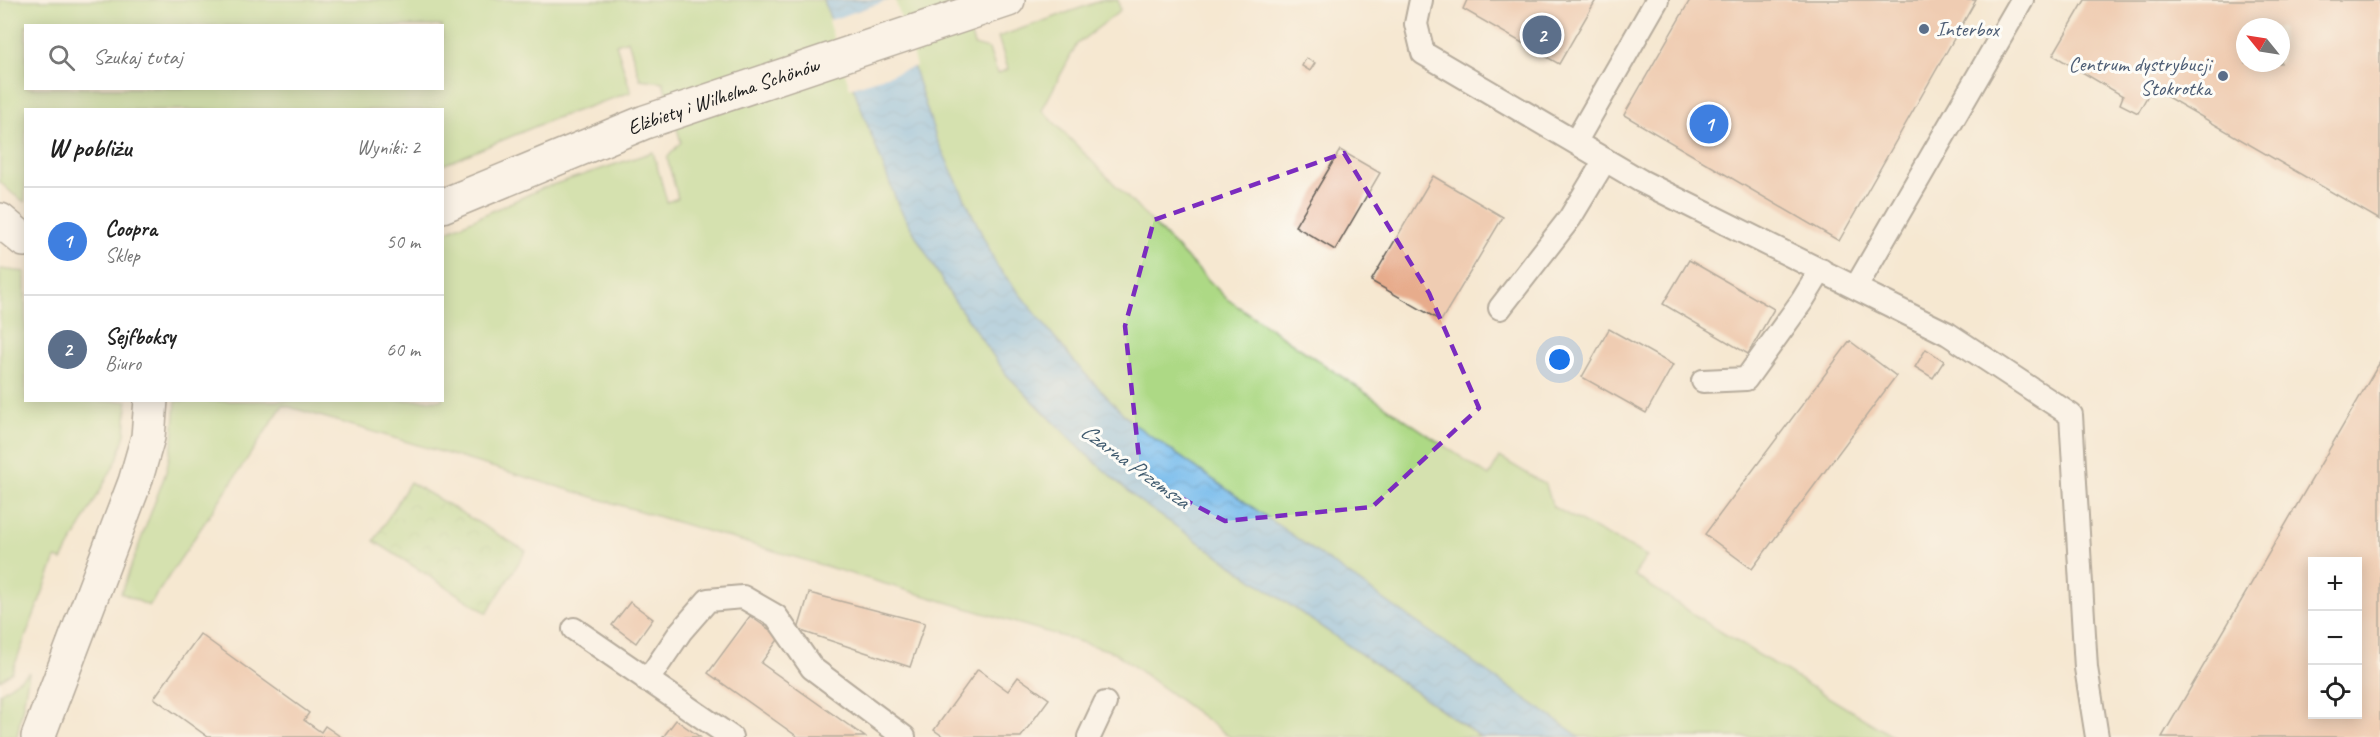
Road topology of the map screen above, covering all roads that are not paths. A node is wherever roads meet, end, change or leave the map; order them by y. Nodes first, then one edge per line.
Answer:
1 (1421, 0) edge
2 (1657, 0) edge
3 (2022, 0) edge
4 (998, 4) edge
5 (1576, 141) junction
6 (1605, 160) junction
7 (444, 205) edge
8 (1821, 270) junction
9 (1856, 287) junction
10 (1500, 308) dead end
11 (1703, 381) dead end
12 (151, 402) edge
13 (574, 629) dead end
14 (647, 681) junction
15 (1105, 703) dead end
16 (38, 737) edge
17 (731, 737) edge
18 (904, 737) edge
19 (1089, 737) edge
20 (2097, 737) edge

1 - 5 lane
2 - 5 lane
3 - 9 lane
4 - 7 street, Elżbiety i Wilhelma Schönów
5 - 6 lane
6 - 8 lane
6 - 10 lane
8 - 9 lane
8 - 11 lane
9 - 20 lane
12 - 16 street
13 - 14 lane
14 - 17 lane
14 - 18 lane
15 - 19 lane

